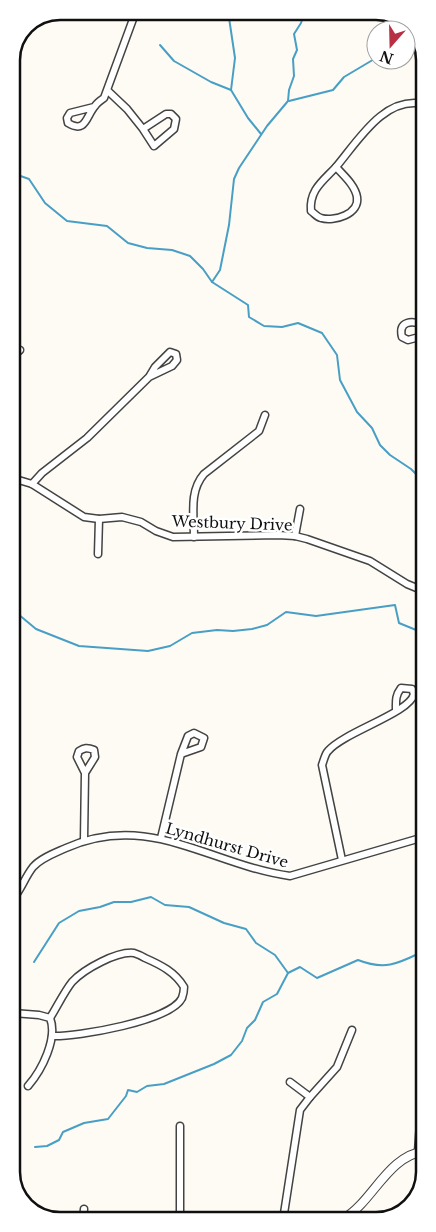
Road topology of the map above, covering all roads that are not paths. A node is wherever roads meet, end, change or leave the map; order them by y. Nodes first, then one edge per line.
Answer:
1 (133, 20) edge
2 (108, 91) junction
3 (416, 102) edge
4 (94, 107) dead end
5 (143, 128) junction
6 (336, 167) junction
7 (416, 322) edge
8 (416, 338) edge
9 (149, 377) dead end
10 (265, 415) dead end
11 (20, 480) edge
12 (32, 484) junction
13 (300, 509) dead end
14 (99, 519) junction
15 (295, 536) junction
16 (194, 537) junction
17 (98, 554) dead end
18 (416, 588) edge
19 (396, 711) dead end
20 (181, 754) dead end
21 (85, 773) dead end
22 (161, 838) junction
23 (416, 838) edge
24 (84, 840) junction
25 (342, 860) junction
26 (20, 887) edge
27 (20, 1014) edge
28 (50, 1018) junction
29 (352, 1030) dead end
30 (52, 1036) junction
31 (290, 1082) dead end
32 (28, 1086) dead end
33 (310, 1097) junction
34 (180, 1126) dead end
35 (416, 1155) edge
36 (84, 1208) dead end
37 (84, 1212) edge
38 (180, 1212) edge
39 (284, 1212) edge
40 (353, 1212) edge

1 - 2 street
2 - 4 street
2 - 5 street
3 - 6 street
5 - 5 street
6 - 6 street
7 - 8 street
9 - 12 street
10 - 16 street
11 - 12 street, Westbury Drive
12 - 14 street, Westbury Drive
13 - 15 street
14 - 16 street, Westbury Drive
14 - 17 street
15 - 16 street, Westbury Drive
15 - 18 street, Westbury Drive
19 - 25 street
20 - 22 street
21 - 24 street
22 - 24 street, Lyndhurst Drive
22 - 25 street, Lyndhurst Drive
23 - 25 street, Lyndhurst Drive
24 - 26 street, Lyndhurst Drive
27 - 28 street
28 - 30 street
28 - 30 street
29 - 33 street
30 - 32 street
31 - 33 street
33 - 39 street
34 - 38 street
35 - 40 street
36 - 37 street

